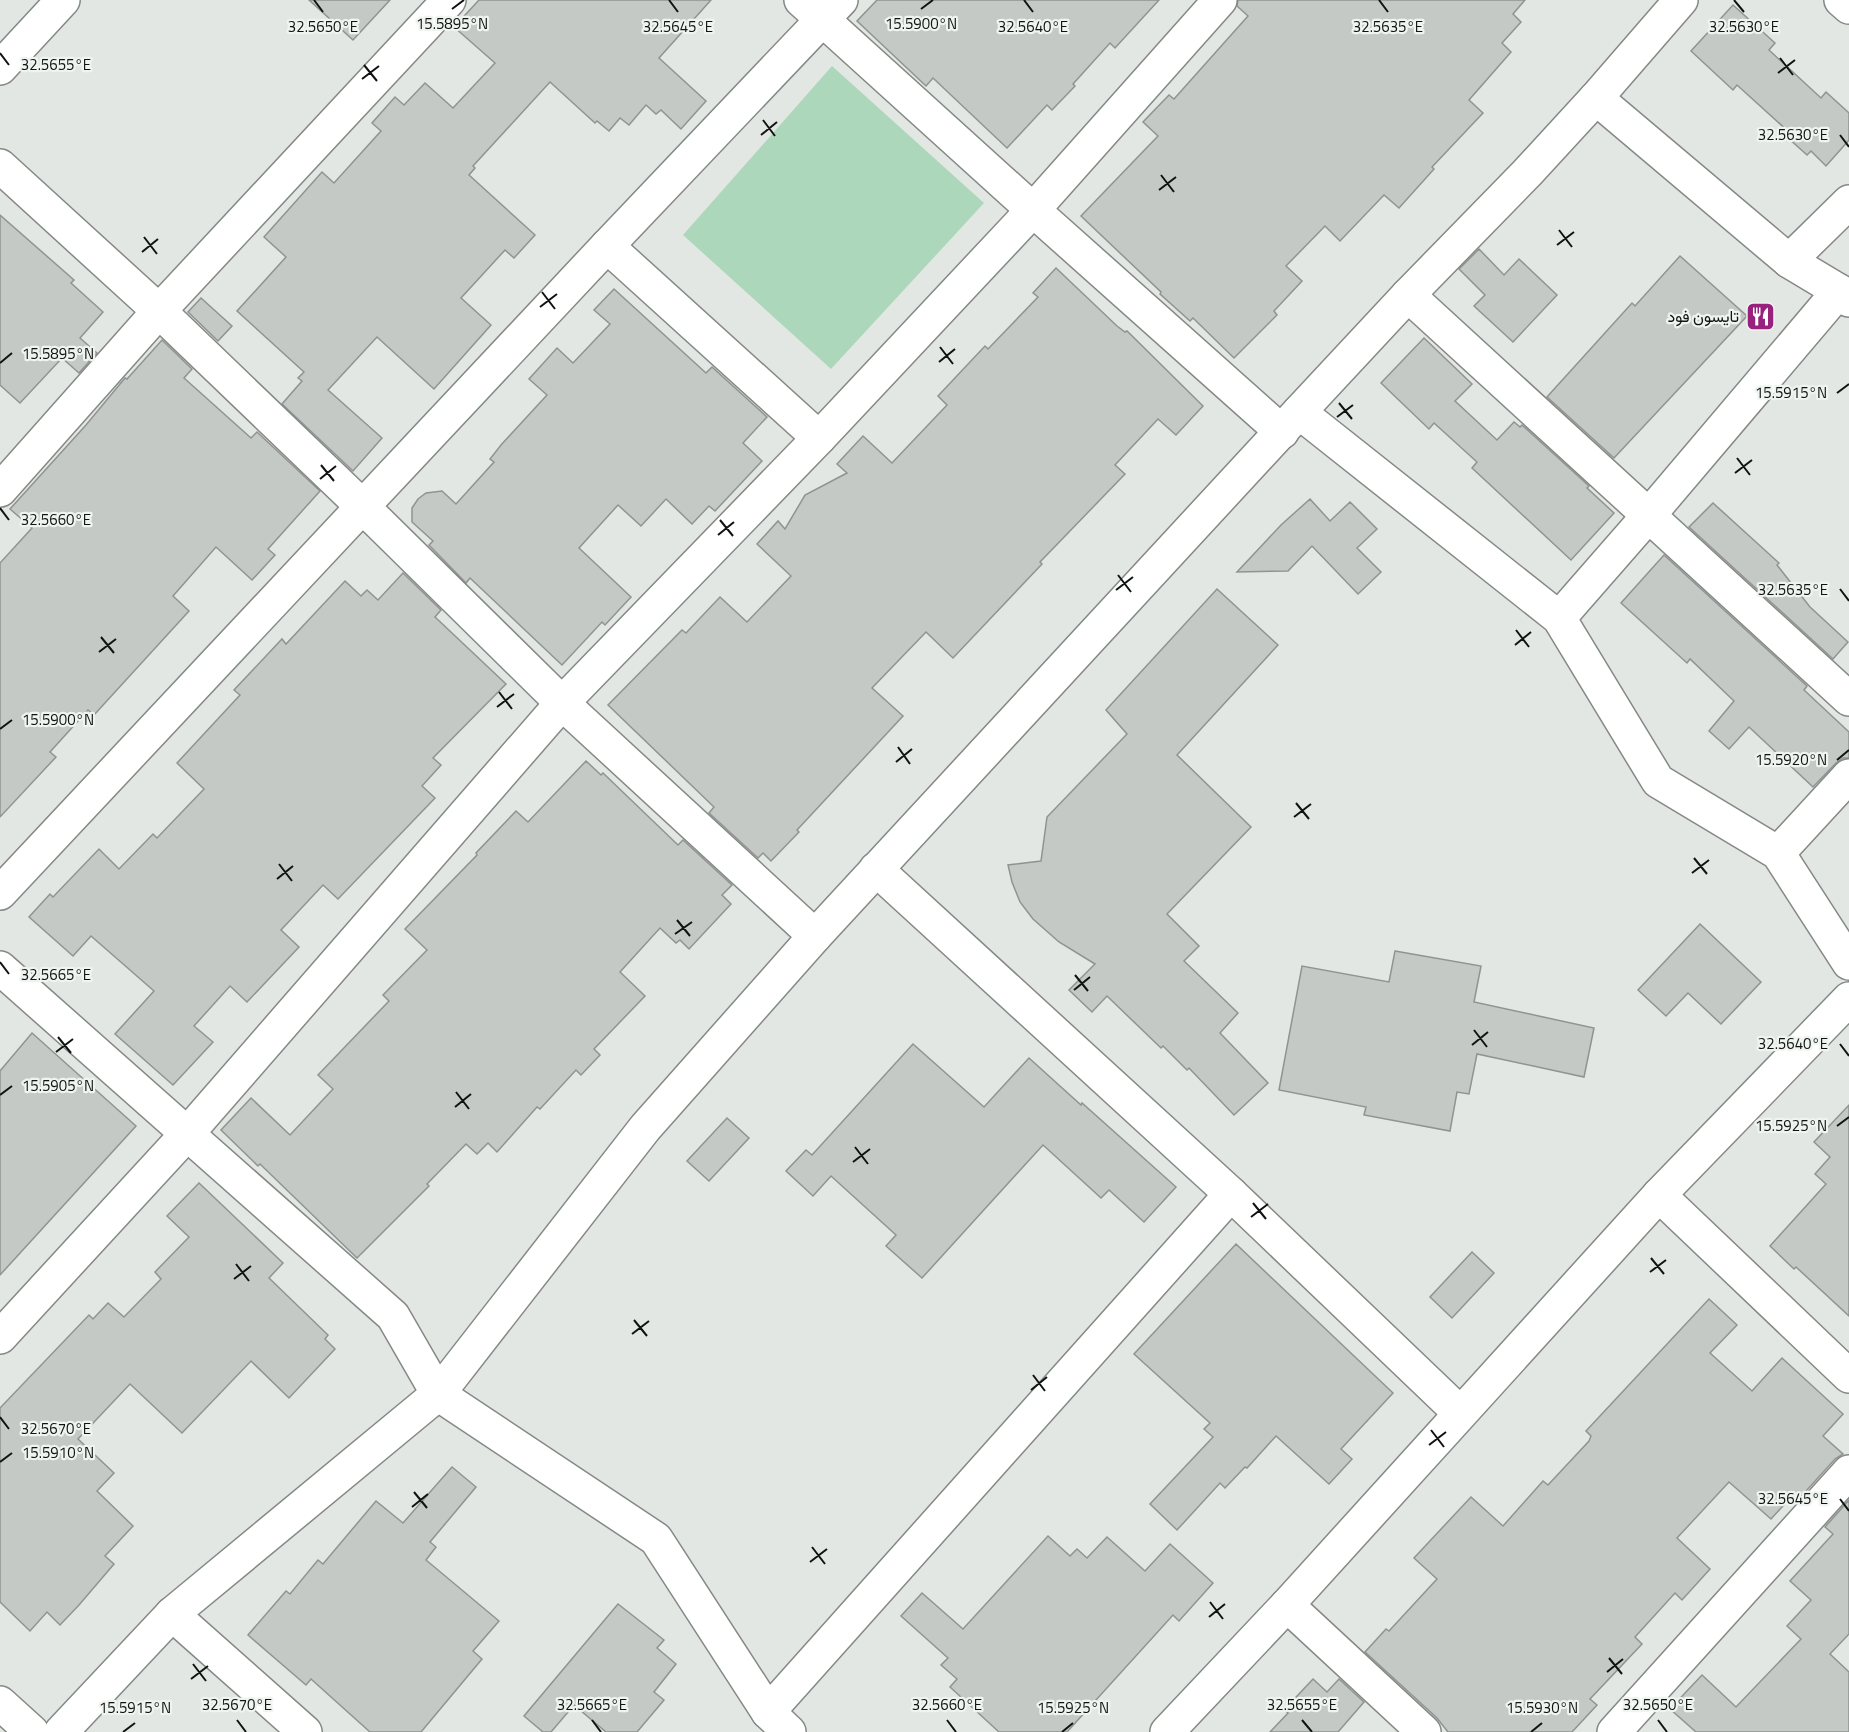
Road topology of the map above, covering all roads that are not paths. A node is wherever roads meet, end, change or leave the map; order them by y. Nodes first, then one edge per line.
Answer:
1 (63, 0) edge
2 (449, 0) edge
3 (1220, 0) edge
4 (1681, 0) edge
5 (1841, 0) edge
6 (822, 7) edge
7 (1849, 8) edge
8 (0, 68) edge
9 (1596, 98) junction
10 (0, 166) edge
11 (1849, 202) edge
12 (1033, 210) junction
13 (607, 246) junction
14 (1789, 261) junction
15 (1844, 295) edge
16 (1408, 296) junction
17 (159, 311) junction
18 (1291, 422) junction
19 (819, 438) junction
20 (0, 490) edge
21 (363, 507) junction
22 (1649, 515) junction
23 (1559, 618) junction
24 (1849, 699) edge
25 (562, 703) junction
26 (1849, 776) edge
27 (1778, 852) junction
28 (876, 869) junction
29 (0, 893) edge
30 (815, 936) junction
31 (1849, 963) edge
32 (0, 968) edge
33 (1849, 999) edge
34 (186, 1135) junction
35 (1231, 1194) junction
36 (1659, 1195) junction
37 (0, 1337) edge
38 (1849, 1376) edge
39 (438, 1394) junction
40 (1460, 1413) junction
41 (1849, 1472) edge
42 (1287, 1605) junction
43 (172, 1614) junction
44 (0, 1703) edge
45 (778, 1722) edge
46 (32, 1732) edge
47 (61, 1732) edge
48 (305, 1732) edge
49 (1167, 1732) edge
50 (1424, 1732) edge
51 (1614, 1732) edge

1 - 8 street
2 - 17 street
3 - 12 street
4 - 9 street
5 - 7 street
6 - 12 street
6 - 13 street
9 - 14 street
9 - 16 street
10 - 17 street
11 - 14 street
12 - 18 street
12 - 19 street
13 - 19 street
13 - 21 street
14 - 15 street
15 - 22 street
16 - 18 street
16 - 22 street
17 - 20 street
17 - 21 street
18 - 23 street
18 - 28 street
19 - 25 street
21 - 25 street
21 - 29 street
22 - 23 street
22 - 24 street
23 - 27 street
25 - 30 street
25 - 34 street
26 - 27 street
27 - 31 street
28 - 30 street
28 - 35 street
30 - 39 street
32 - 34 street
33 - 36 street
34 - 37 street
34 - 39 street
35 - 40 street
35 - 45 street
36 - 38 street
36 - 40 street
39 - 43 street
39 - 45 street
40 - 42 street
41 - 51 street
42 - 49 street
42 - 50 street
43 - 47 street
43 - 48 street
44 - 46 street

